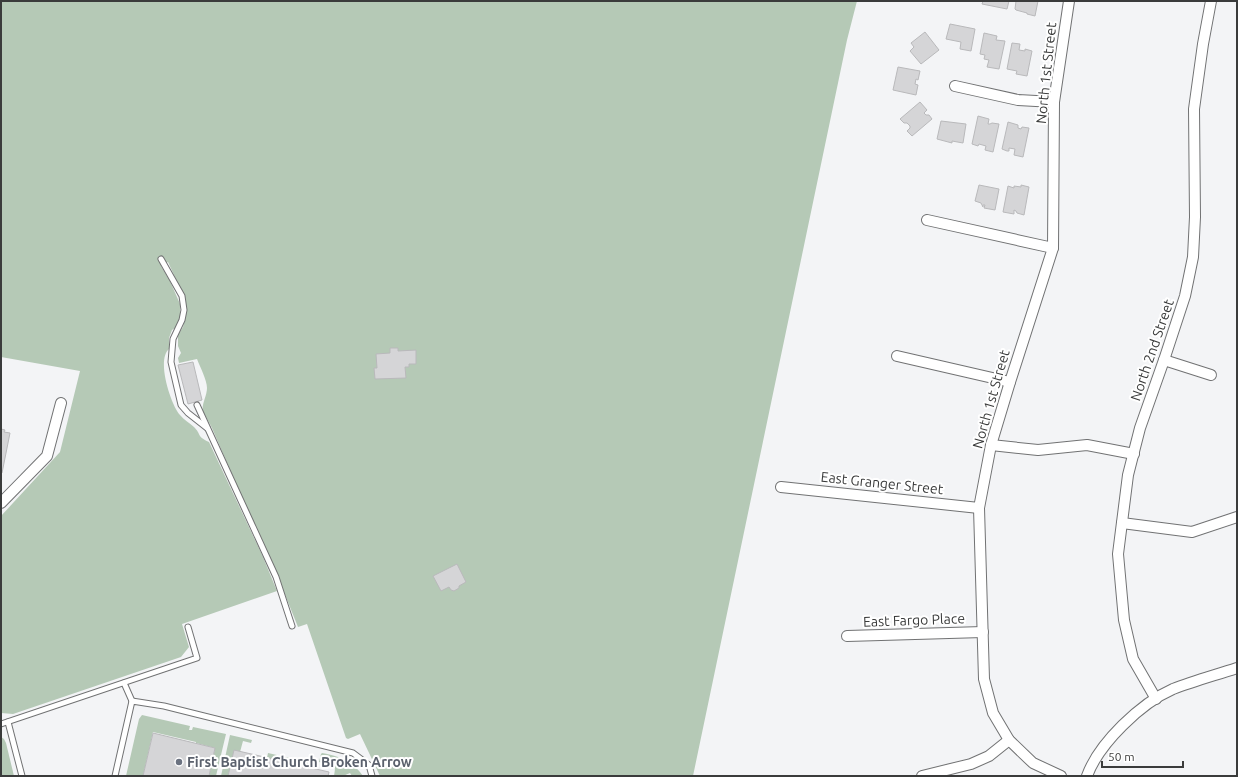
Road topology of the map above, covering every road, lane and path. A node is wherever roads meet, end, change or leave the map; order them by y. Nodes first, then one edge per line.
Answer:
1 (1069, 1) edge
2 (1211, 1) edge
3 (955, 86) dead end
4 (1054, 102) junction
5 (927, 220) dead end
6 (1053, 248) junction
7 (161, 259) dead end
8 (897, 356) dead end
9 (1164, 360) junction
10 (1211, 375) dead end
11 (1010, 382) junction
12 (61, 404) dead end
13 (197, 405) dead end
14 (208, 429) junction
15 (991, 445) junction
16 (1134, 454) junction
17 (781, 486) dead end
18 (1, 502) edge
19 (979, 508) junction
20 (1237, 517) edge
21 (1122, 523) junction
22 (292, 626) dead end
23 (188, 627) dead end
24 (983, 632) junction
25 (847, 636) dead end
26 (1237, 668) edge
27 (124, 682) junction
28 (1156, 699) junction
29 (132, 701) junction
30 (8, 722) junction
31 (1, 724) edge
32 (1009, 740) junction
33 (22, 776) edge
34 (114, 776) edge
35 (372, 776) edge
36 (922, 776) edge
37 (1061, 776) edge
38 (1087, 776) edge

1 - 4 street, North 1st Street
2 - 9 street, North 2nd Street
3 - 4 street
4 - 6 street, North 1st Street
5 - 6 street
6 - 11 street, North 1st Street
7 - 14 lane
8 - 11 street
9 - 10 street
9 - 16 street, North 2nd Street
11 - 15 street, North 1st Street
12 - 18 street
13 - 14 lane
14 - 22 lane
15 - 16 street
15 - 19 street, North 1st Street
16 - 21 street, North 2nd Street
17 - 19 street, East Granger Street
19 - 24 street, North 1st Street
20 - 21 street
21 - 28 street, North 2nd Street
23 - 27 lane
24 - 25 street, East Fargo Place
24 - 32 street, North 1st Street
26 - 28 street
27 - 29 lane
27 - 30 lane
28 - 38 street
29 - 34 lane
29 - 35 lane
30 - 31 lane
30 - 33 lane
32 - 36 street
32 - 37 street, North 1st Street

